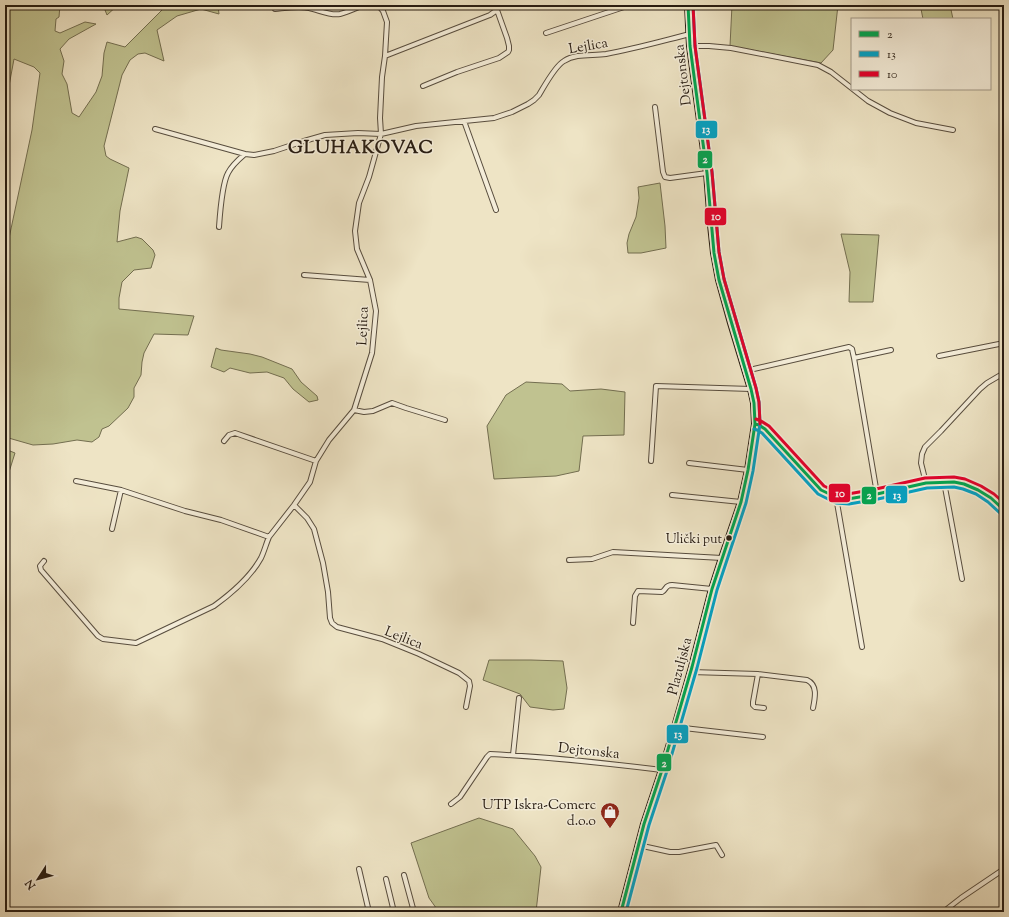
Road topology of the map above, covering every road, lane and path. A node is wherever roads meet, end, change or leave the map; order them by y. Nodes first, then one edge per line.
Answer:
1 (364, 5) edge
2 (378, 5) edge
3 (630, 5) edge
4 (688, 5) edge
5 (496, 7) edge
6 (275, 9) dead end
7 (546, 32) dead end
8 (690, 34) junction
9 (690, 46) junction
10 (385, 56) junction
11 (422, 86) dead end
12 (851, 89) edge
13 (853, 90) edge
14 (655, 107) dead end
15 (464, 121) junction
16 (155, 129) dead end
17 (953, 130) dead end
18 (381, 134) junction
19 (245, 154) junction
20 (707, 173) junction
21 (496, 210) dead end
22 (219, 227) dead end
23 (304, 274) dead end
24 (370, 280) junction
25 (1004, 343) edge
26 (891, 350) dead end
27 (939, 356) dead end
28 (854, 358) junction
29 (745, 371) junction
30 (1004, 373) edge
31 (751, 389) junction
32 (354, 410) junction
33 (445, 420) dead end
34 (755, 424) junction
35 (224, 441) dead end
36 (316, 461) junction
37 (651, 461) dead end
38 (689, 463) dead end
39 (748, 470) junction
40 (76, 481) dead end
41 (944, 482) junction
42 (926, 483) junction
43 (121, 490) junction
44 (877, 494) junction
45 (672, 495) dead end
46 (836, 496) junction
47 (741, 502) junction
48 (294, 505) junction
49 (1004, 510) edge
50 (112, 529) dead end
51 (269, 537) junction
52 (722, 558) junction
53 (569, 560) dead end
54 (44, 561) dead end
55 (962, 579) dead end
56 (712, 589) junction
57 (633, 623) dead end
58 (862, 647) dead end
59 (691, 672) junction
60 (758, 674) junction
61 (519, 698) dead end
62 (466, 707) dead end
63 (764, 708) dead end
64 (813, 708) dead end
65 (675, 727) junction
66 (763, 737) dead end
67 (513, 755) junction
68 (662, 770) junction
69 (451, 804) dead end
70 (638, 845) junction
71 (722, 855) dead end
72 (359, 869) dead end
73 (1004, 869) edge
74 (404, 875) dead end
75 (386, 879) dead end
76 (369, 912) edge
77 (394, 912) edge
78 (414, 912) edge
79 (621, 912) edge
80 (943, 912) edge

1 - 6 street
2 - 10 street, Lejlica
3 - 7 street, Lejlica
4 - 8 main road, Dejtonska
5 - 10 street
5 - 11 street
8 - 9 main road, Dejtonska
8 - 15 street, Lejlica
9 - 12 street
9 - 20 main road, Dejtonska
10 - 18 street, Lejlica
13 - 17 street
14 - 20 street
15 - 18 street, Lejlica
15 - 21 street
16 - 19 street, Lejlica
18 - 19 street, Lejlica
18 - 24 street, Lejlica
19 - 22 street
20 - 29 main road, Dejtonska
23 - 24 street
24 - 32 street, Lejlica
25 - 27 street
26 - 28 street
28 - 29 street
28 - 44 street
29 - 31 main road, Dejtonska
30 - 42 street
31 - 34 main road, Dejtonska
31 - 37 street
32 - 33 street
32 - 36 street, Lejlica
34 - 39 main road, Plazuljska
34 - 46 main road
35 - 36 street
36 - 48 street, Lejlica
38 - 39 street
39 - 47 main road, Plazuljska
40 - 43 street
41 - 42 main road
41 - 49 main road
41 - 55 street
42 - 44 main road
43 - 50 street
43 - 51 street
44 - 46 main road
45 - 47 street
46 - 58 street
47 - 52 main road, Plazuljska
48 - 51 street, Lejlica
48 - 62 street, Lejlica
51 - 54 street, Lejlica
52 - 53 street
52 - 56 main road, Plazuljska
56 - 57 street
56 - 59 main road, Plazuljska
59 - 60 street
59 - 65 main road, Plazuljska
60 - 63 street
60 - 64 street
61 - 67 street
65 - 66 street
65 - 68 main road, Plazuljska
67 - 68 street, Dejtonska
67 - 69 street, Dejtonska
68 - 70 main road, Plazuljska
70 - 71 street
70 - 79 main road, Plazuljska
72 - 76 street
73 - 80 street
74 - 78 street
75 - 77 street

